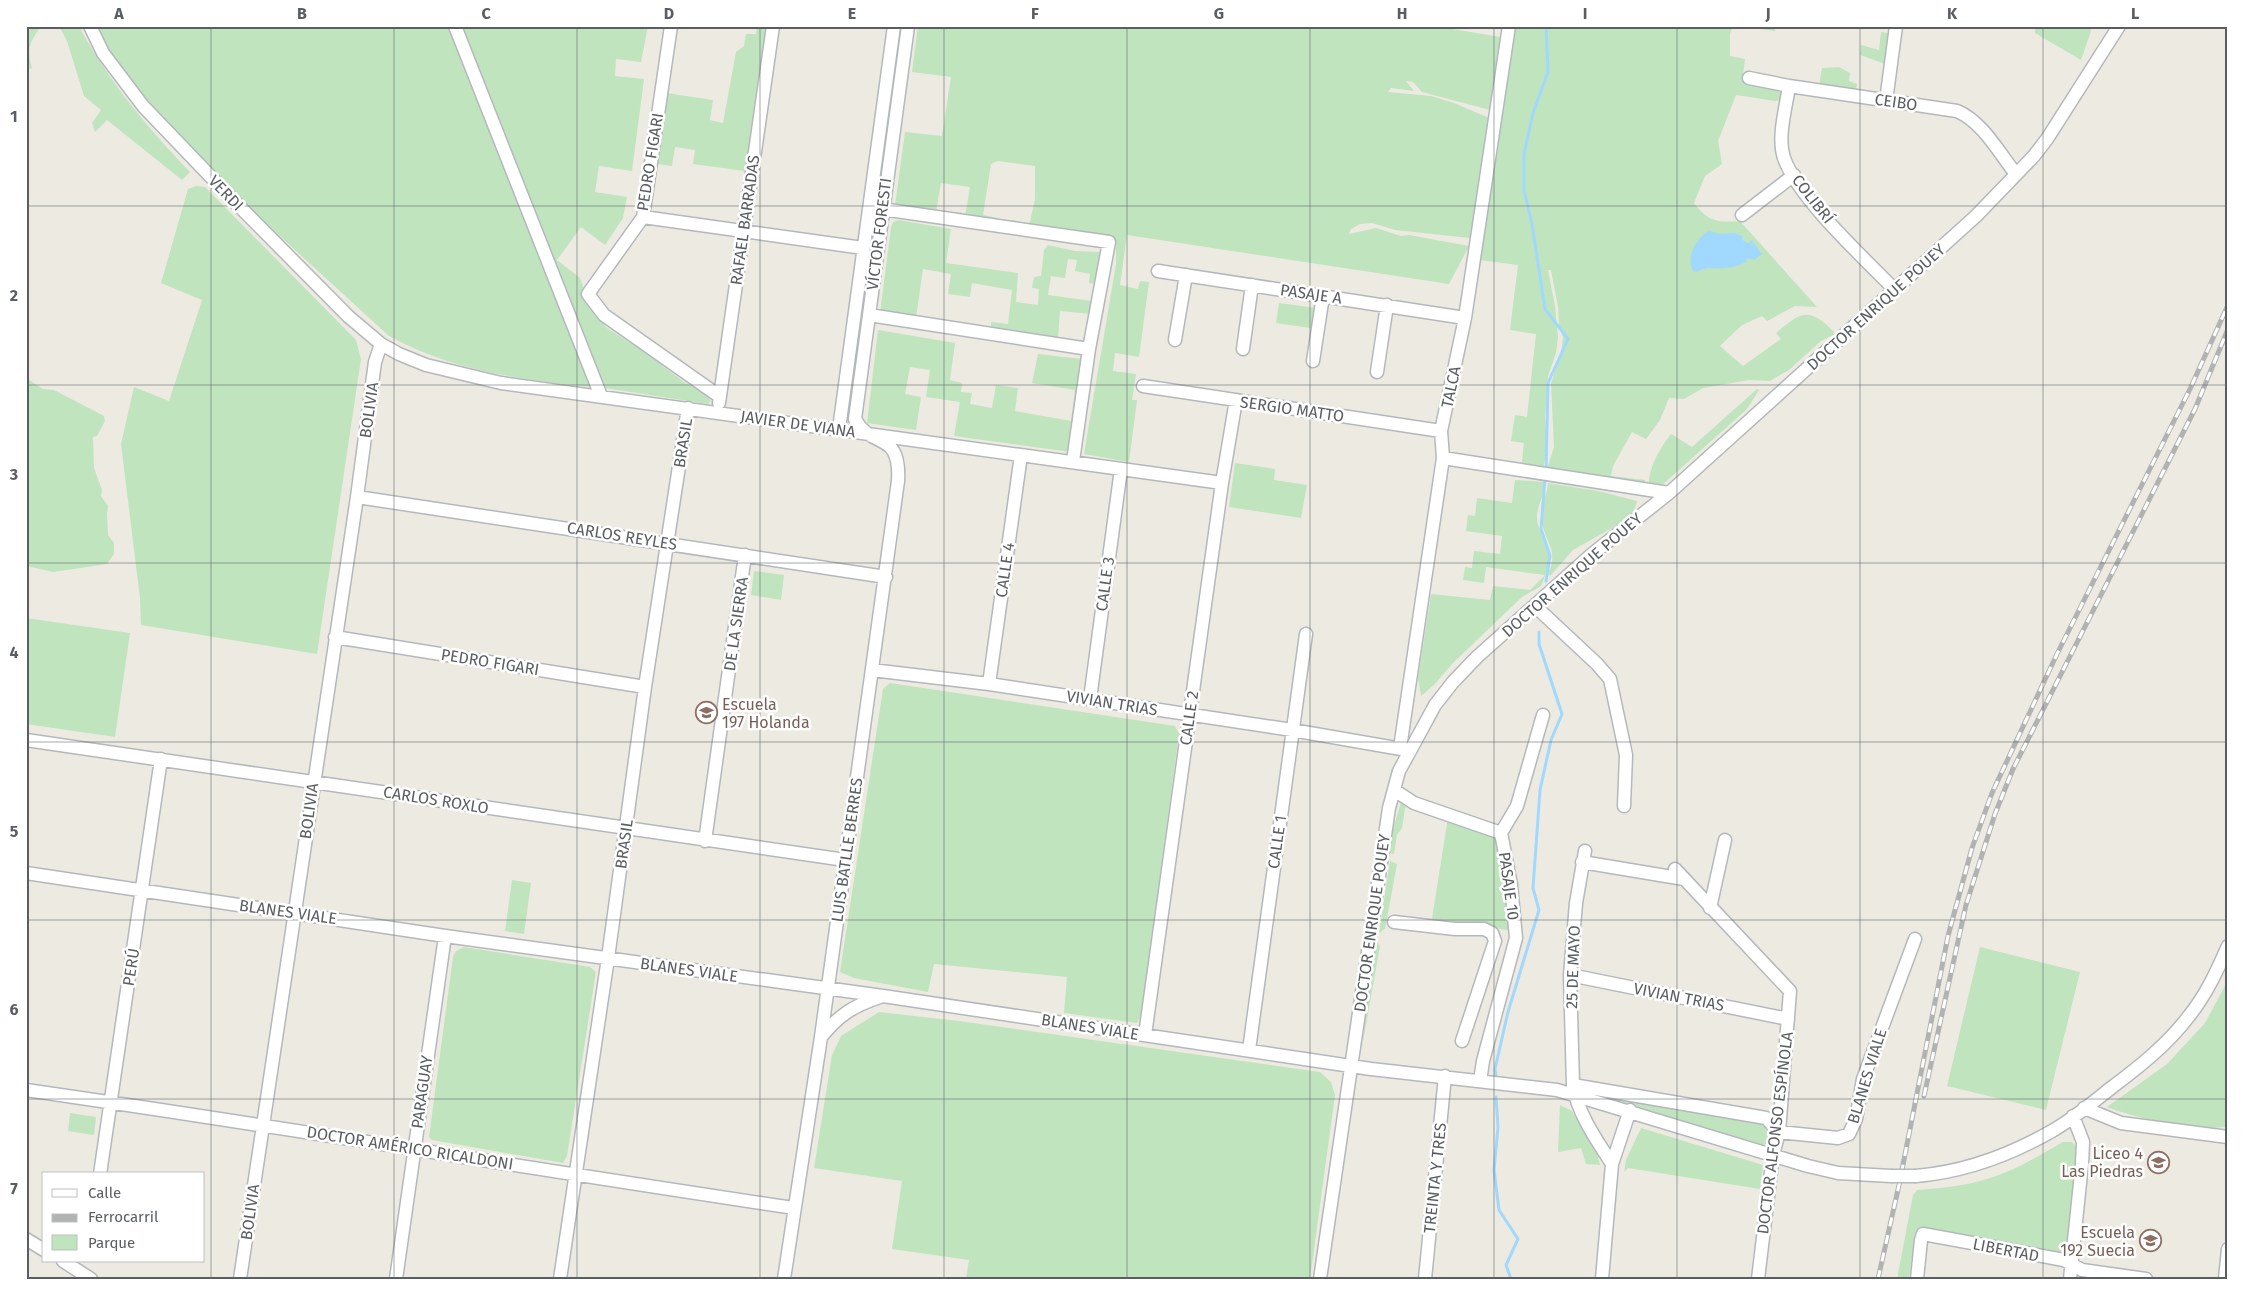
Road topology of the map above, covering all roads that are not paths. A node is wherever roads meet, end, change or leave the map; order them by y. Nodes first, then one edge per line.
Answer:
1 (90, 26) edge
2 (455, 26) edge
3 (671, 26) edge
4 (773, 26) edge
5 (894, 26) edge
6 (908, 26) edge
7 (1509, 26) edge
8 (1896, 26) edge
9 (2107, 26) edge
10 (2119, 26) edge
11 (2108, 43) junction
12 (1748, 78) dead end
13 (1789, 86) junction
14 (1886, 101) junction
15 (2016, 174) junction
16 (1794, 175) junction
17 (882, 209) junction
18 (1742, 215) dead end
19 (643, 216) junction
20 (743, 231) junction
21 (863, 248) junction
22 (1158, 271) dead end
23 (1186, 275) junction
24 (1252, 285) junction
25 (1895, 290) junction
26 (1323, 296) junction
27 (1387, 305) junction
28 (869, 315) junction
29 (1465, 318) junction
30 (1175, 340) dead end
31 (381, 344) junction
32 (1243, 349) dead end
33 (1089, 350) junction
34 (1313, 361) dead end
35 (1377, 372) dead end
36 (1142, 386) dead end
37 (601, 396) junction
38 (719, 396) junction
39 (1236, 400) junction
40 (688, 408) junction
41 (718, 413) junction
42 (839, 429) junction
43 (1441, 431) junction
44 (871, 434) junction
45 (1021, 455) junction
46 (1443, 458) junction
47 (1073, 461) junction
48 (1121, 469) junction
49 (1222, 483) junction
50 (1669, 492) junction
51 (357, 497) junction
52 (667, 542) junction
53 (745, 555) junction
54 (886, 578) junction
55 (1535, 606) junction
56 (1306, 634) dead end
57 (335, 637) junction
58 (872, 670) junction
59 (989, 684) junction
60 (645, 687) junction
61 (1090, 700) junction
62 (1190, 715) junction
63 (1543, 715) dead end
64 (1292, 730) junction
65 (26, 740) edge
66 (1405, 749) junction
67 (161, 760) junction
68 (313, 782) junction
69 (1394, 790) junction
70 (1624, 806) dead end
71 (626, 829) junction
72 (1501, 833) junction
73 (1726, 840) dead end
74 (705, 841) junction
75 (1584, 856) joint
76 (845, 860) junction
77 (26, 873) edge
78 (143, 891) junction
79 (1710, 908) junction
80 (294, 912) junction
81 (1394, 922) dead end
82 (445, 936) junction
83 (1915, 939) dead end
84 (2228, 946) edge
85 (608, 958) junction
86 (1570, 975) junction
87 (827, 990) junction
88 (883, 996) junction
89 (1788, 1019) junction
90 (1145, 1035) junction
91 (821, 1037) junction
92 (1462, 1041) dead end
93 (1249, 1050) junction
94 (1352, 1066) junction
95 (1445, 1076) junction
96 (1480, 1081) junction
97 (1573, 1089) junction
98 (26, 1090) edge
99 (110, 1102) junction
100 (1630, 1110) junction
101 (2079, 1112) junction
102 (262, 1126) junction
103 (1779, 1132) junction
104 (2228, 1137) edge
105 (414, 1148) junction
106 (1773, 1155) junction
107 (1612, 1164) junction
108 (100, 1172) edge
109 (574, 1175) junction
110 (794, 1208) junction
111 (26, 1239) edge
112 (42, 1249) edge
113 (2228, 1249) edge
114 (64, 1262) edge
115 (88, 1262) edge
116 (2072, 1264) junction
117 (86, 1277) edge
118 (244, 1278) edge
119 (396, 1279) edge
120 (560, 1279) edge
121 (784, 1279) edge
122 (1320, 1279) edge
123 (1425, 1279) edge
124 (1602, 1279) edge
125 (1758, 1279) edge
126 (1917, 1279) edge
127 (2070, 1279) edge
128 (2146, 1279) edge
129 (2225, 1279) edge

1 - 31 street, VERDI
2 - 37 street
3 - 19 street, PEDRO FIGARI
4 - 20 street, RAFAEL BARRADAS
5 - 21 street, VÍCTOR FORESTI
6 - 17 street, VÍCTOR FORESTI
7 - 29 street, TALCA
8 - 14 street
9 - 11 street
10 - 11 street, DOCTOR ENRIQUE POUEY
11 - 15 street, DOCTOR ENRIQUE POUEY
12 - 13 street, CEIBO
13 - 14 street, CEIBO
13 - 16 street, COLIBRÍ
14 - 15 street, CEIBO
15 - 25 street, DOCTOR ENRIQUE POUEY
16 - 18 street
16 - 25 street, COLIBRÍ
17 - 28 street, VÍCTOR FORESTI
17 - 33 street
19 - 20 street
19 - 38 street, PEDRO FIGARI
20 - 21 street
20 - 38 street, RAFAEL BARRADAS
21 - 42 street, VÍCTOR FORESTI
22 - 23 street, PASAJE A
23 - 24 street, PASAJE A
23 - 30 street
24 - 26 street, PASAJE A
24 - 32 street
25 - 50 street, DOCTOR ENRIQUE POUEY
26 - 27 street, PASAJE A
26 - 34 street
27 - 29 street, PASAJE A
27 - 35 street
28 - 33 street
28 - 44 street, VÍCTOR FORESTI
29 - 43 street, TALCA
31 - 37 street, JAVIER DE VIANA
31 - 51 street, BOLIVIA
33 - 47 street
36 - 39 street, SERGIO MATTO
37 - 40 street, JAVIER DE VIANA
38 - 41 street, RAFAEL BARRADAS
39 - 43 street, SERGIO MATTO
39 - 49 street, CALLE 2
40 - 41 street, JAVIER DE VIANA
40 - 52 street, BRASIL
41 - 42 street, JAVIER DE VIANA
42 - 44 street, JAVIER DE VIANA
43 - 46 street, TALCA
44 - 45 street, JAVIER DE VIANA
44 - 54 street, LUIS BATLLE BERRES
45 - 47 street, JAVIER DE VIANA
45 - 59 street, CALLE 4
46 - 50 street
46 - 66 street, TALCA
47 - 48 street, JAVIER DE VIANA
48 - 49 street, JAVIER DE VIANA
48 - 61 street, CALLE 3
49 - 62 street, CALLE 2
50 - 55 street, DOCTOR ENRIQUE POUEY
51 - 52 street, CARLOS REYLES
51 - 57 street, BOLIVIA
52 - 53 street, CARLOS REYLES
52 - 60 street, BRASIL
53 - 54 street, CARLOS REYLES
53 - 74 street, DE LA SIERRA
54 - 58 street, LUIS BATLLE BERRES
55 - 66 street, DOCTOR ENRIQUE POUEY
55 - 70 street
56 - 64 street, CALLE 1
57 - 60 street, PEDRO FIGARI
57 - 68 street, BOLIVIA
58 - 59 street, VIVIAN TRIAS
58 - 76 street, LUIS BATLLE BERRES
59 - 61 street, VIVIAN TRIAS
60 - 71 street, BRASIL
61 - 62 street, VIVIAN TRIAS
62 - 64 street, VIVIAN TRIAS
62 - 90 street, CALLE 2
63 - 72 street, PASAJE 10
64 - 66 street, VIVIAN TRIAS
64 - 93 street, CALLE 1
65 - 67 street, CARLOS ROXLO
66 - 69 street, DOCTOR ENRIQUE POUEY
67 - 68 street, CARLOS ROXLO
67 - 78 street, PERÚ
68 - 71 street, CARLOS ROXLO
68 - 80 street, BOLIVIA
69 - 72 street
69 - 94 street, DOCTOR ENRIQUE POUEY
71 - 74 street, CARLOS ROXLO
71 - 85 street, BRASIL
72 - 96 street, PASAJE 10
73 - 79 street
74 - 76 street, CARLOS ROXLO
75 - 79 street, DOCTOR ALFONSO ESPÍNOLA
75 - 86 street, 25 DE MAYO
76 - 87 street, LUIS BATLLE BERRES
77 - 78 street, BLANES VIALE
78 - 80 street, BLANES VIALE
78 - 99 street, PERÚ
79 - 89 street, DOCTOR ALFONSO ESPÍNOLA
80 - 82 street, BLANES VIALE
80 - 102 street, BOLIVIA
81 - 92 street
82 - 85 street, BLANES VIALE
82 - 105 street, PARAGUAY
83 - 103 street, BLANES VIALE
84 - 101 street
85 - 87 street, BLANES VIALE
85 - 109 street, BRASIL
86 - 89 street, VIVIAN TRIAS
86 - 97 street, 25 DE MAYO
87 - 88 street, BLANES VIALE
87 - 91 street, LUIS BATLLE BERRES
88 - 90 street, BLANES VIALE
88 - 91 street
89 - 103 street, DOCTOR ALFONSO ESPÍNOLA
90 - 93 street, BLANES VIALE
91 - 110 street, LUIS BATLLE BERRES
93 - 94 street, BLANES VIALE
94 - 95 street, BLANES VIALE
94 - 122 street, DOCTOR ENRIQUE POUEY
95 - 96 street, BLANES VIALE
95 - 123 street, TREINTA Y TRES
96 - 97 street, BLANES VIALE
97 - 100 street
97 - 103 street
97 - 107 street, 25 DE MAYO
98 - 99 street, DOCTOR AMÉRICO RICALDONI
99 - 102 street, DOCTOR AMÉRICO RICALDONI
99 - 108 street, PERÚ
100 - 106 street
100 - 107 street
101 - 104 street
101 - 106 street, bridge
101 - 116 street
102 - 105 street, DOCTOR AMÉRICO RICALDONI
102 - 118 street, BOLIVIA
103 - 106 street, DOCTOR ALFONSO ESPÍNOLA
105 - 109 street, DOCTOR AMÉRICO RICALDONI
105 - 119 street, PARAGUAY
106 - 125 street, DOCTOR ALFONSO ESPÍNOLA
107 - 124 street
109 - 110 street, DOCTOR AMÉRICO RICALDONI
109 - 120 street, BRASIL
110 - 121 street, LUIS BATLLE BERRES
111 - 112 street
113 - 129 street
114 - 117 street
115 - 117 street
116 - 126 street, LIBERTAD
116 - 127 street
116 - 128 street, LIBERTAD

